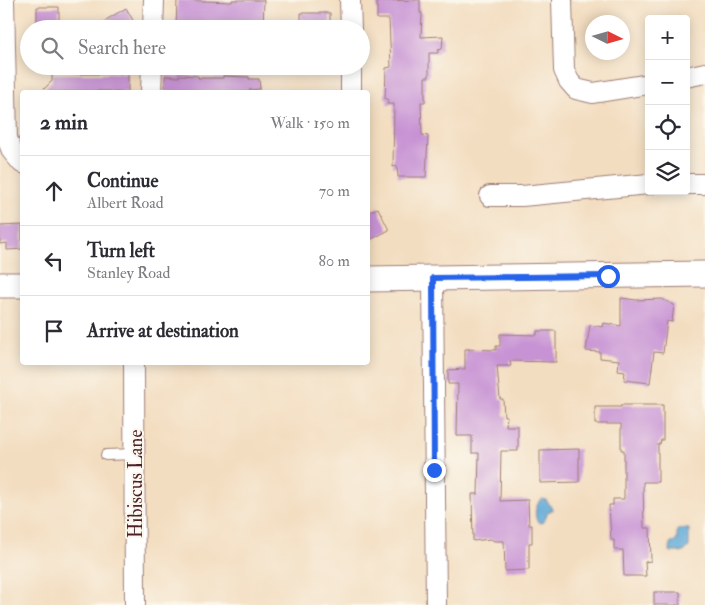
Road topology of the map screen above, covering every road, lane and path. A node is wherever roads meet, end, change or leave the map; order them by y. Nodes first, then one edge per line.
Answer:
1 (4, 0) edge
2 (154, 0) edge
3 (350, 0) edge
4 (562, 0) edge
5 (153, 20) edge
6 (351, 20) edge
7 (705, 73) edge
8 (152, 75) edge
9 (351, 75) edge
10 (690, 76) edge
11 (645, 88) edge
12 (151, 90) edge
13 (351, 90) edge
14 (20, 160) edge
15 (645, 184) edge
16 (690, 184) edge
17 (705, 184) edge
18 (490, 196) dead end
19 (705, 274) edge
20 (433, 278) junction
21 (370, 279) edge
22 (0, 285) edge
23 (20, 285) edge
24 (134, 365) edge
25 (106, 454) dead end
26 (135, 454) junction
27 (135, 605) edge
28 (436, 605) edge

1 - 14 street
2 - 5 street
3 - 6 street
4 - 11 street
7 - 10 street
8 - 12 street
9 - 13 street
15 - 18 street
16 - 17 street
19 - 20 street
20 - 21 street
20 - 28 street
22 - 23 street
24 - 26 street, Hibiscus Lane
25 - 26 lane
26 - 27 street, Hibiscus Lane

